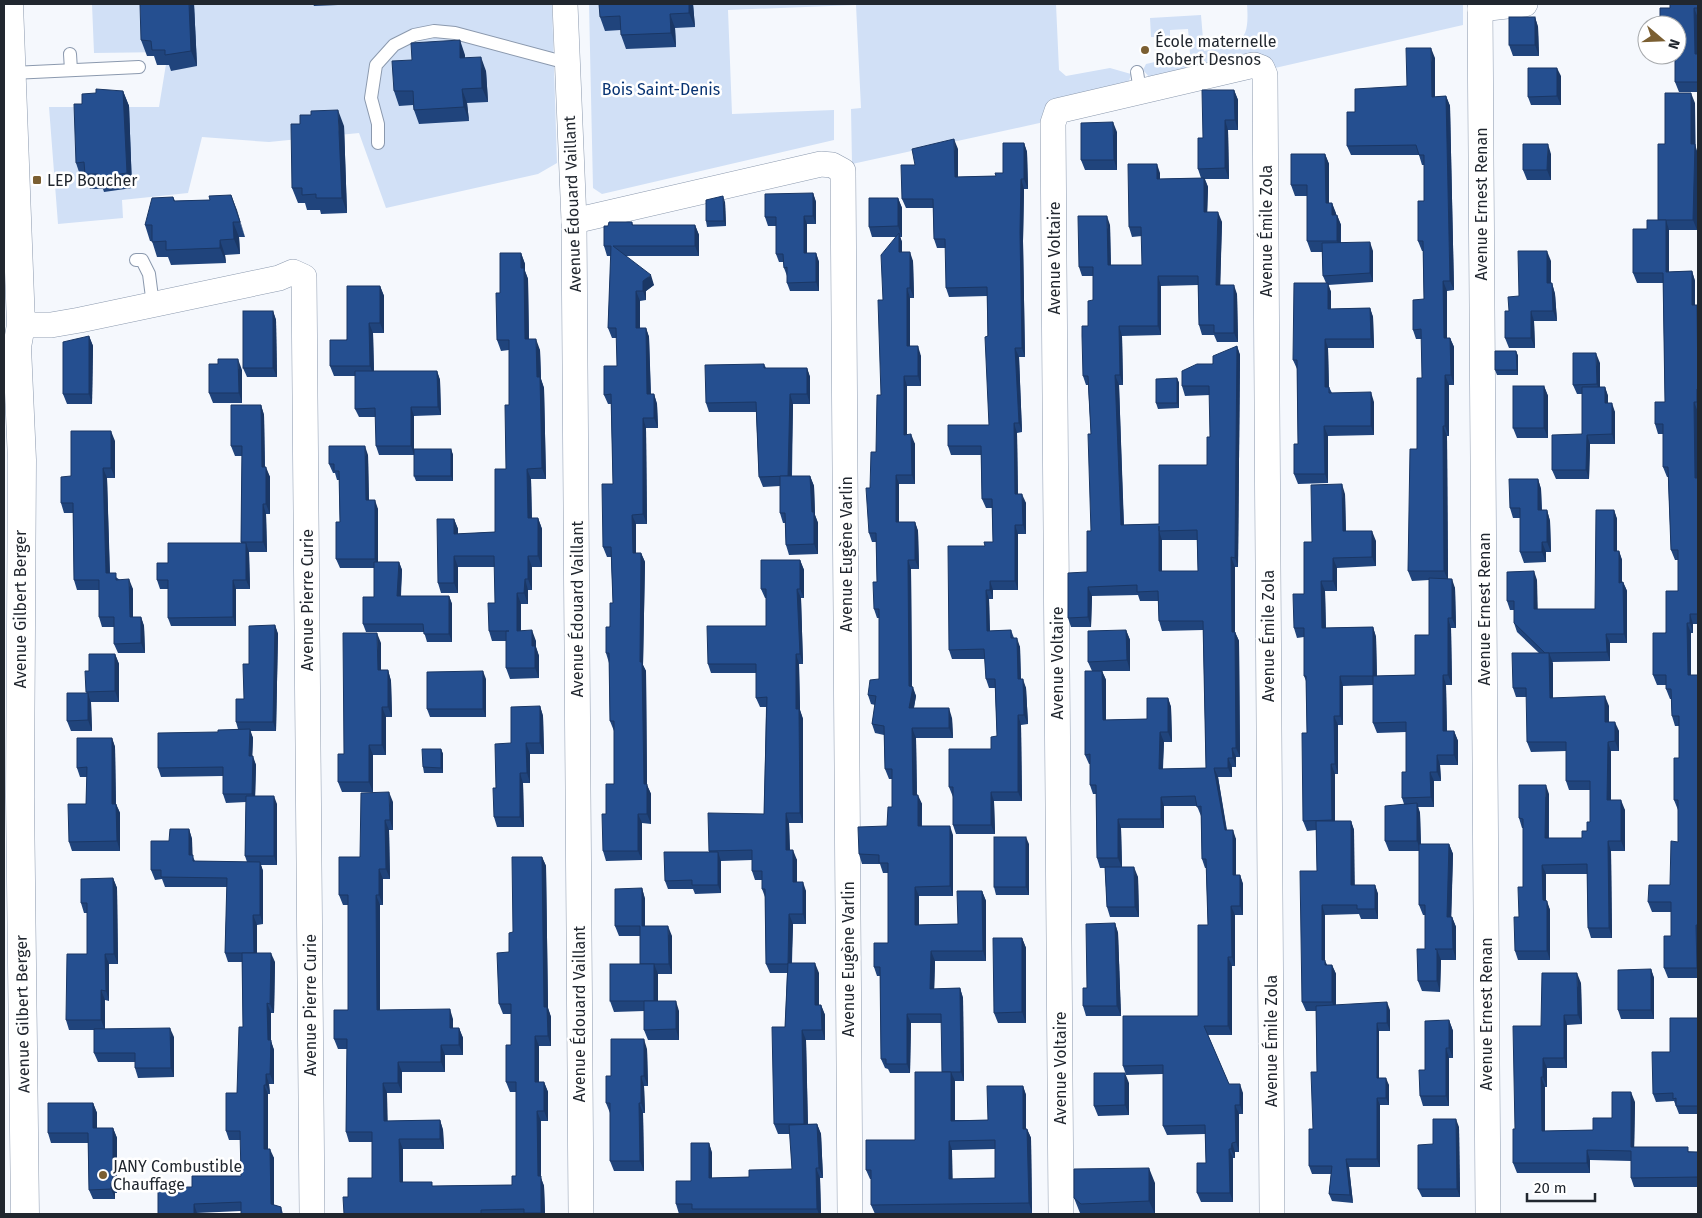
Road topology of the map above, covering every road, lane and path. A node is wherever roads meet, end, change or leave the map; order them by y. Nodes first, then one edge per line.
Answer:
1 (9, 4) edge
2 (565, 4) edge
3 (1525, 4) edge
4 (1480, 6) edge
5 (70, 54) dead end
6 (567, 63) junction
7 (9, 67) edge
8 (139, 67) dead end
9 (71, 70) junction
10 (1057, 111) joint
11 (378, 143) dead end
12 (574, 221) junction
13 (136, 260) dead end
14 (153, 305) junction
15 (14, 340) edge
16 (12, 511) edge
17 (12, 798) edge
18 (25, 1214) edge
19 (312, 1214) edge
20 (580, 1214) edge
21 (850, 1214) edge
22 (1061, 1214) edge
23 (1272, 1214) edge
24 (1488, 1214) edge

1 - 7 street, Avenue Gilbert Berger
2 - 6 street, Avenue Édouard Vaillant
3 - 4 street
4 - 24 street, Avenue Ernest Renan
5 - 9 lane
6 - 11 lane
6 - 12 street, Avenue Édouard Vaillant
7 - 9 lane
7 - 15 street, Avenue Gilbert Berger
8 - 9 lane
10 - 22 street, Avenue Voltaire
10 - 23 street, Avenue Émile Zola
12 - 20 street, Avenue Édouard Vaillant
12 - 21 street, Avenue Eugène Varlin
13 - 14 lane
14 - 15 street, Avenue Pierre Curie
14 - 19 street, Avenue Pierre Curie
15 - 16 street, Avenue Gilbert Berger
16 - 17 street, Avenue Gilbert Berger
17 - 18 street, Avenue Gilbert Berger

